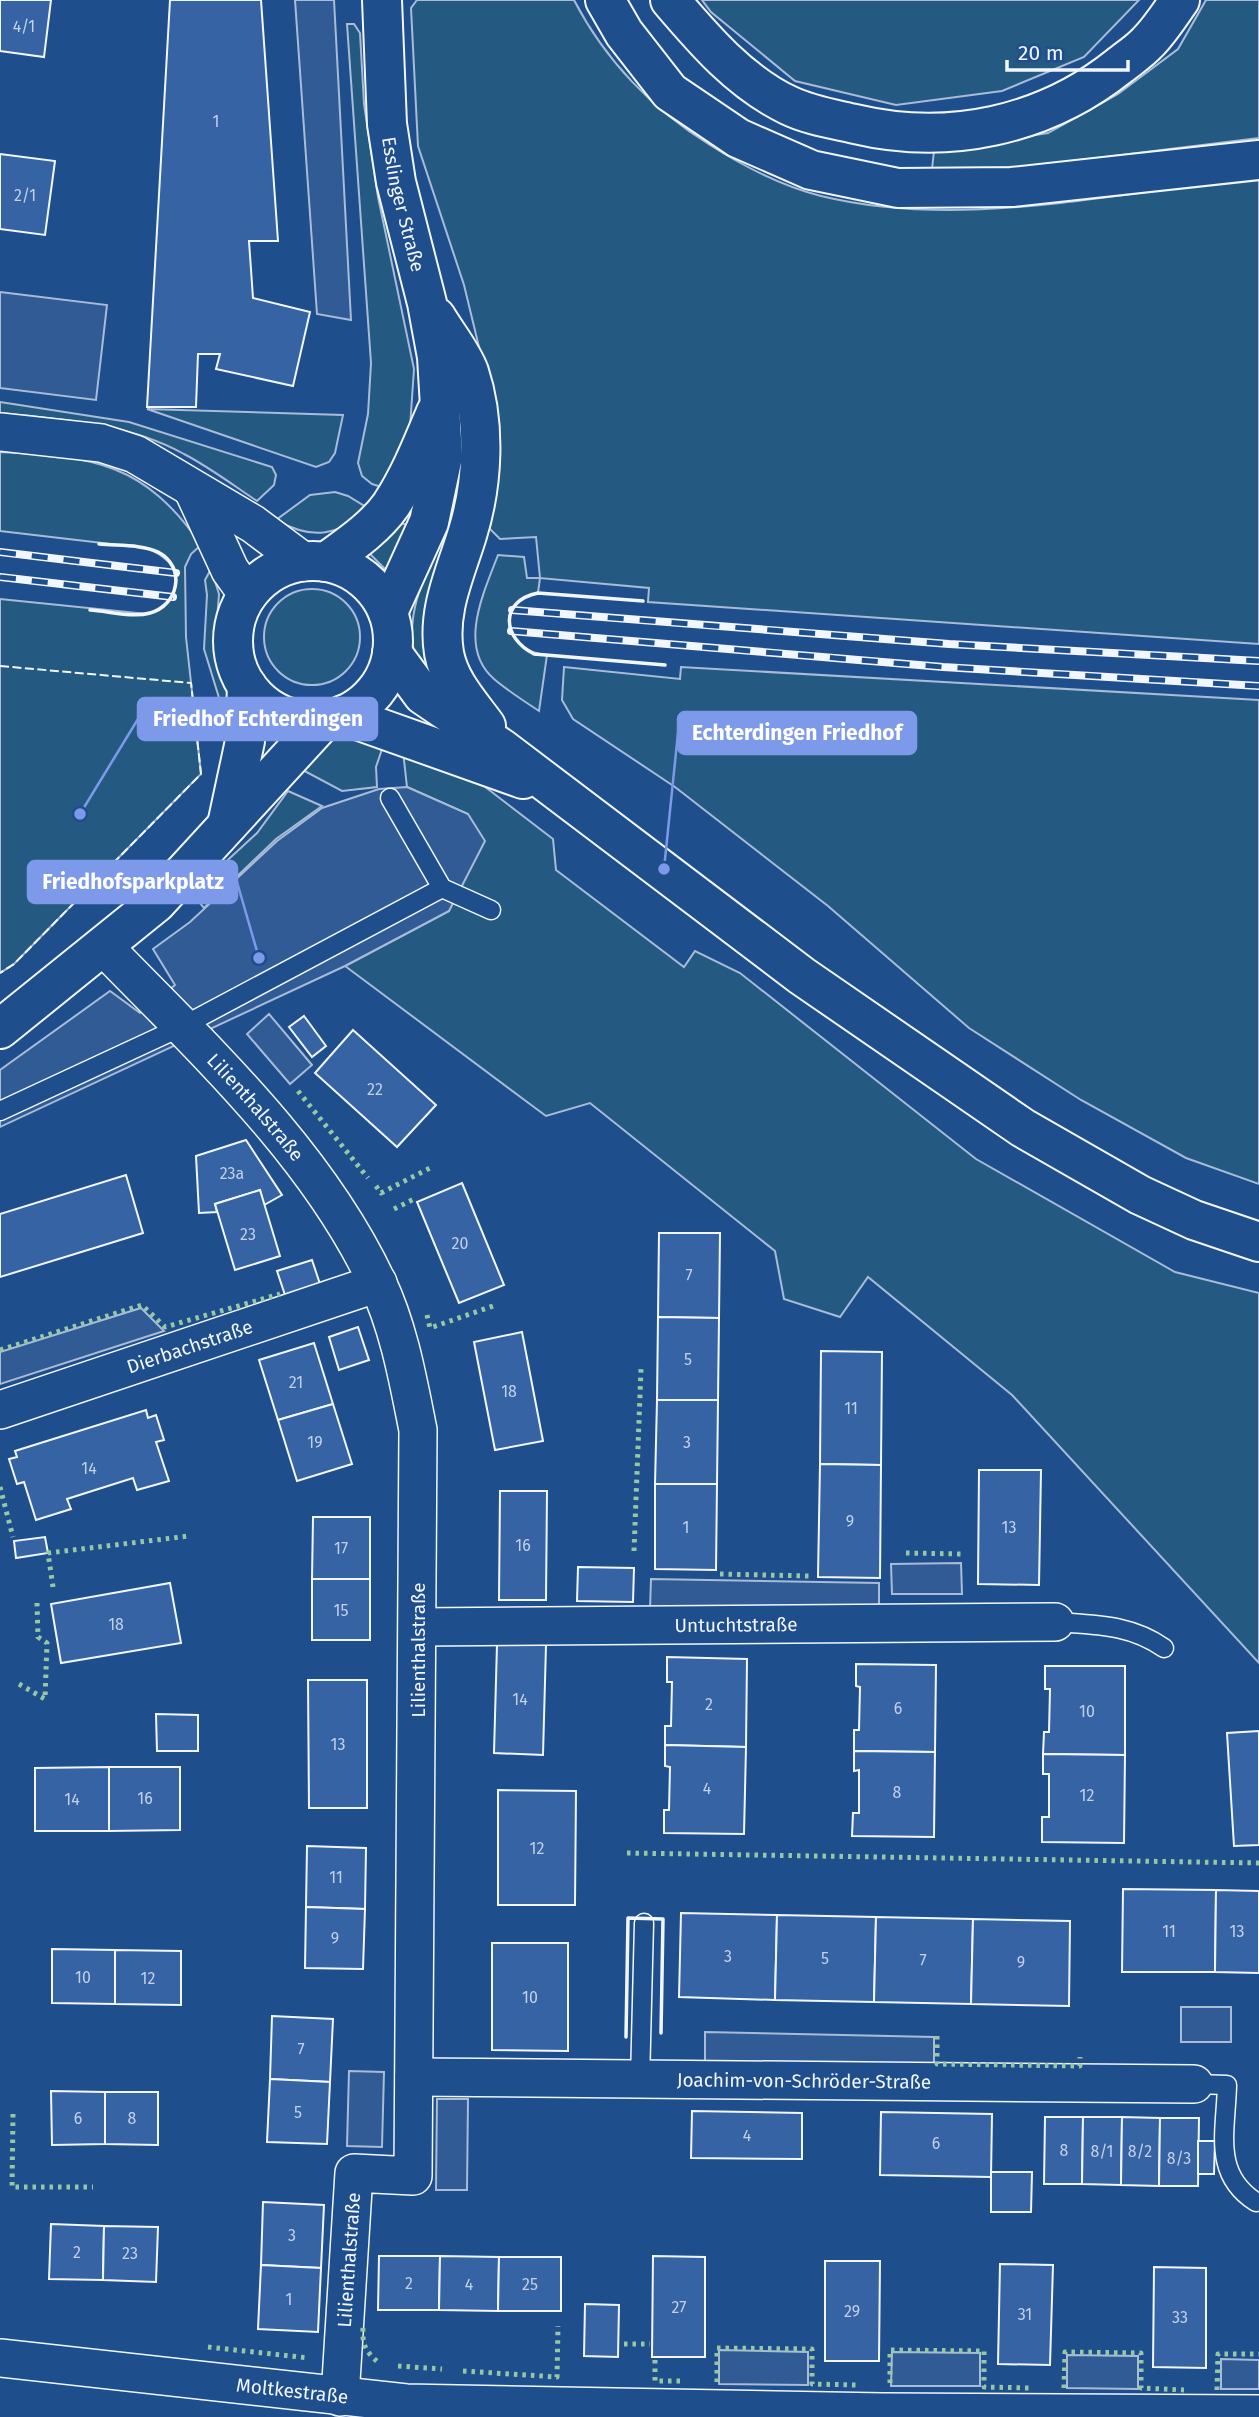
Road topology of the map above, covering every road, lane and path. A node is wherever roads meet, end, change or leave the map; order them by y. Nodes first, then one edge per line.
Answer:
1 (382, 0) edge
2 (605, 0) edge
3 (670, 0) edge
4 (1181, 0) edge
5 (1259, 159) edge
6 (427, 303) junction
7 (438, 407) junction
8 (0, 432) edge
9 (193, 490) junction
10 (315, 562) junction
11 (248, 595) junction
12 (388, 612) junction
13 (392, 653) junction
14 (247, 686) junction
15 (334, 718) junction
16 (502, 748) junction
17 (561, 792) junction
18 (390, 798) dead end
19 (227, 825) junction
20 (442, 888) junction
21 (491, 910) dead end
22 (103, 946) junction
23 (181, 1027) junction
24 (0, 1029) edge
25 (0, 1111) edge
26 (1259, 1242) edge
27 (378, 1283) junction
28 (0, 1410) edge
29 (1055, 1622) joint
30 (418, 1627) junction
31 (1164, 1648) dead end
32 (644, 1923) dead end
33 (414, 2077) junction
34 (640, 2081) junction
35 (1195, 2084) joint
36 (1255, 2202) dead end
37 (0, 2358) edge
38 (340, 2397) junction
39 (406, 2410) edge
40 (1259, 2414) edge

1 - 6 main road, Esslinger Straße
2 - 5 main road
3 - 4 main road
6 - 7 main road, Esslinger Straße
6 - 16 main road
7 - 10 main road, Esslinger Straße
7 - 12 main road, Esslinger Straße
8 - 9 street
9 - 10 street
9 - 11 street
10 - 11 main road
10 - 12 main road
11 - 14 main road
12 - 13 main road
13 - 15 main road
13 - 16 main road
14 - 15 main road
14 - 19 main road
15 - 17 main road
15 - 19 main road
16 - 17 main road
17 - 26 main road
18 - 20 lane
19 - 22 main road
20 - 21 lane
20 - 23 lane
22 - 23 street, Lilienthalstraße
22 - 24 main road
23 - 25 lane
23 - 27 street, Lilienthalstraße
27 - 28 street, Dierbachstraße
27 - 30 street, Lilienthalstraße
29 - 30 street, Untuchtstraße
29 - 31 lane
30 - 33 street, Lilienthalstraße
32 - 34 lane
33 - 34 street, Joachim-von-Schröder-Straße
33 - 38 street, Lilienthalstraße
34 - 35 street, Joachim-von-Schröder-Straße
35 - 36 lane
37 - 38 street, Moltkestraße
38 - 39 street, Moltkestraße
39 - 40 street, Moltkestraße

